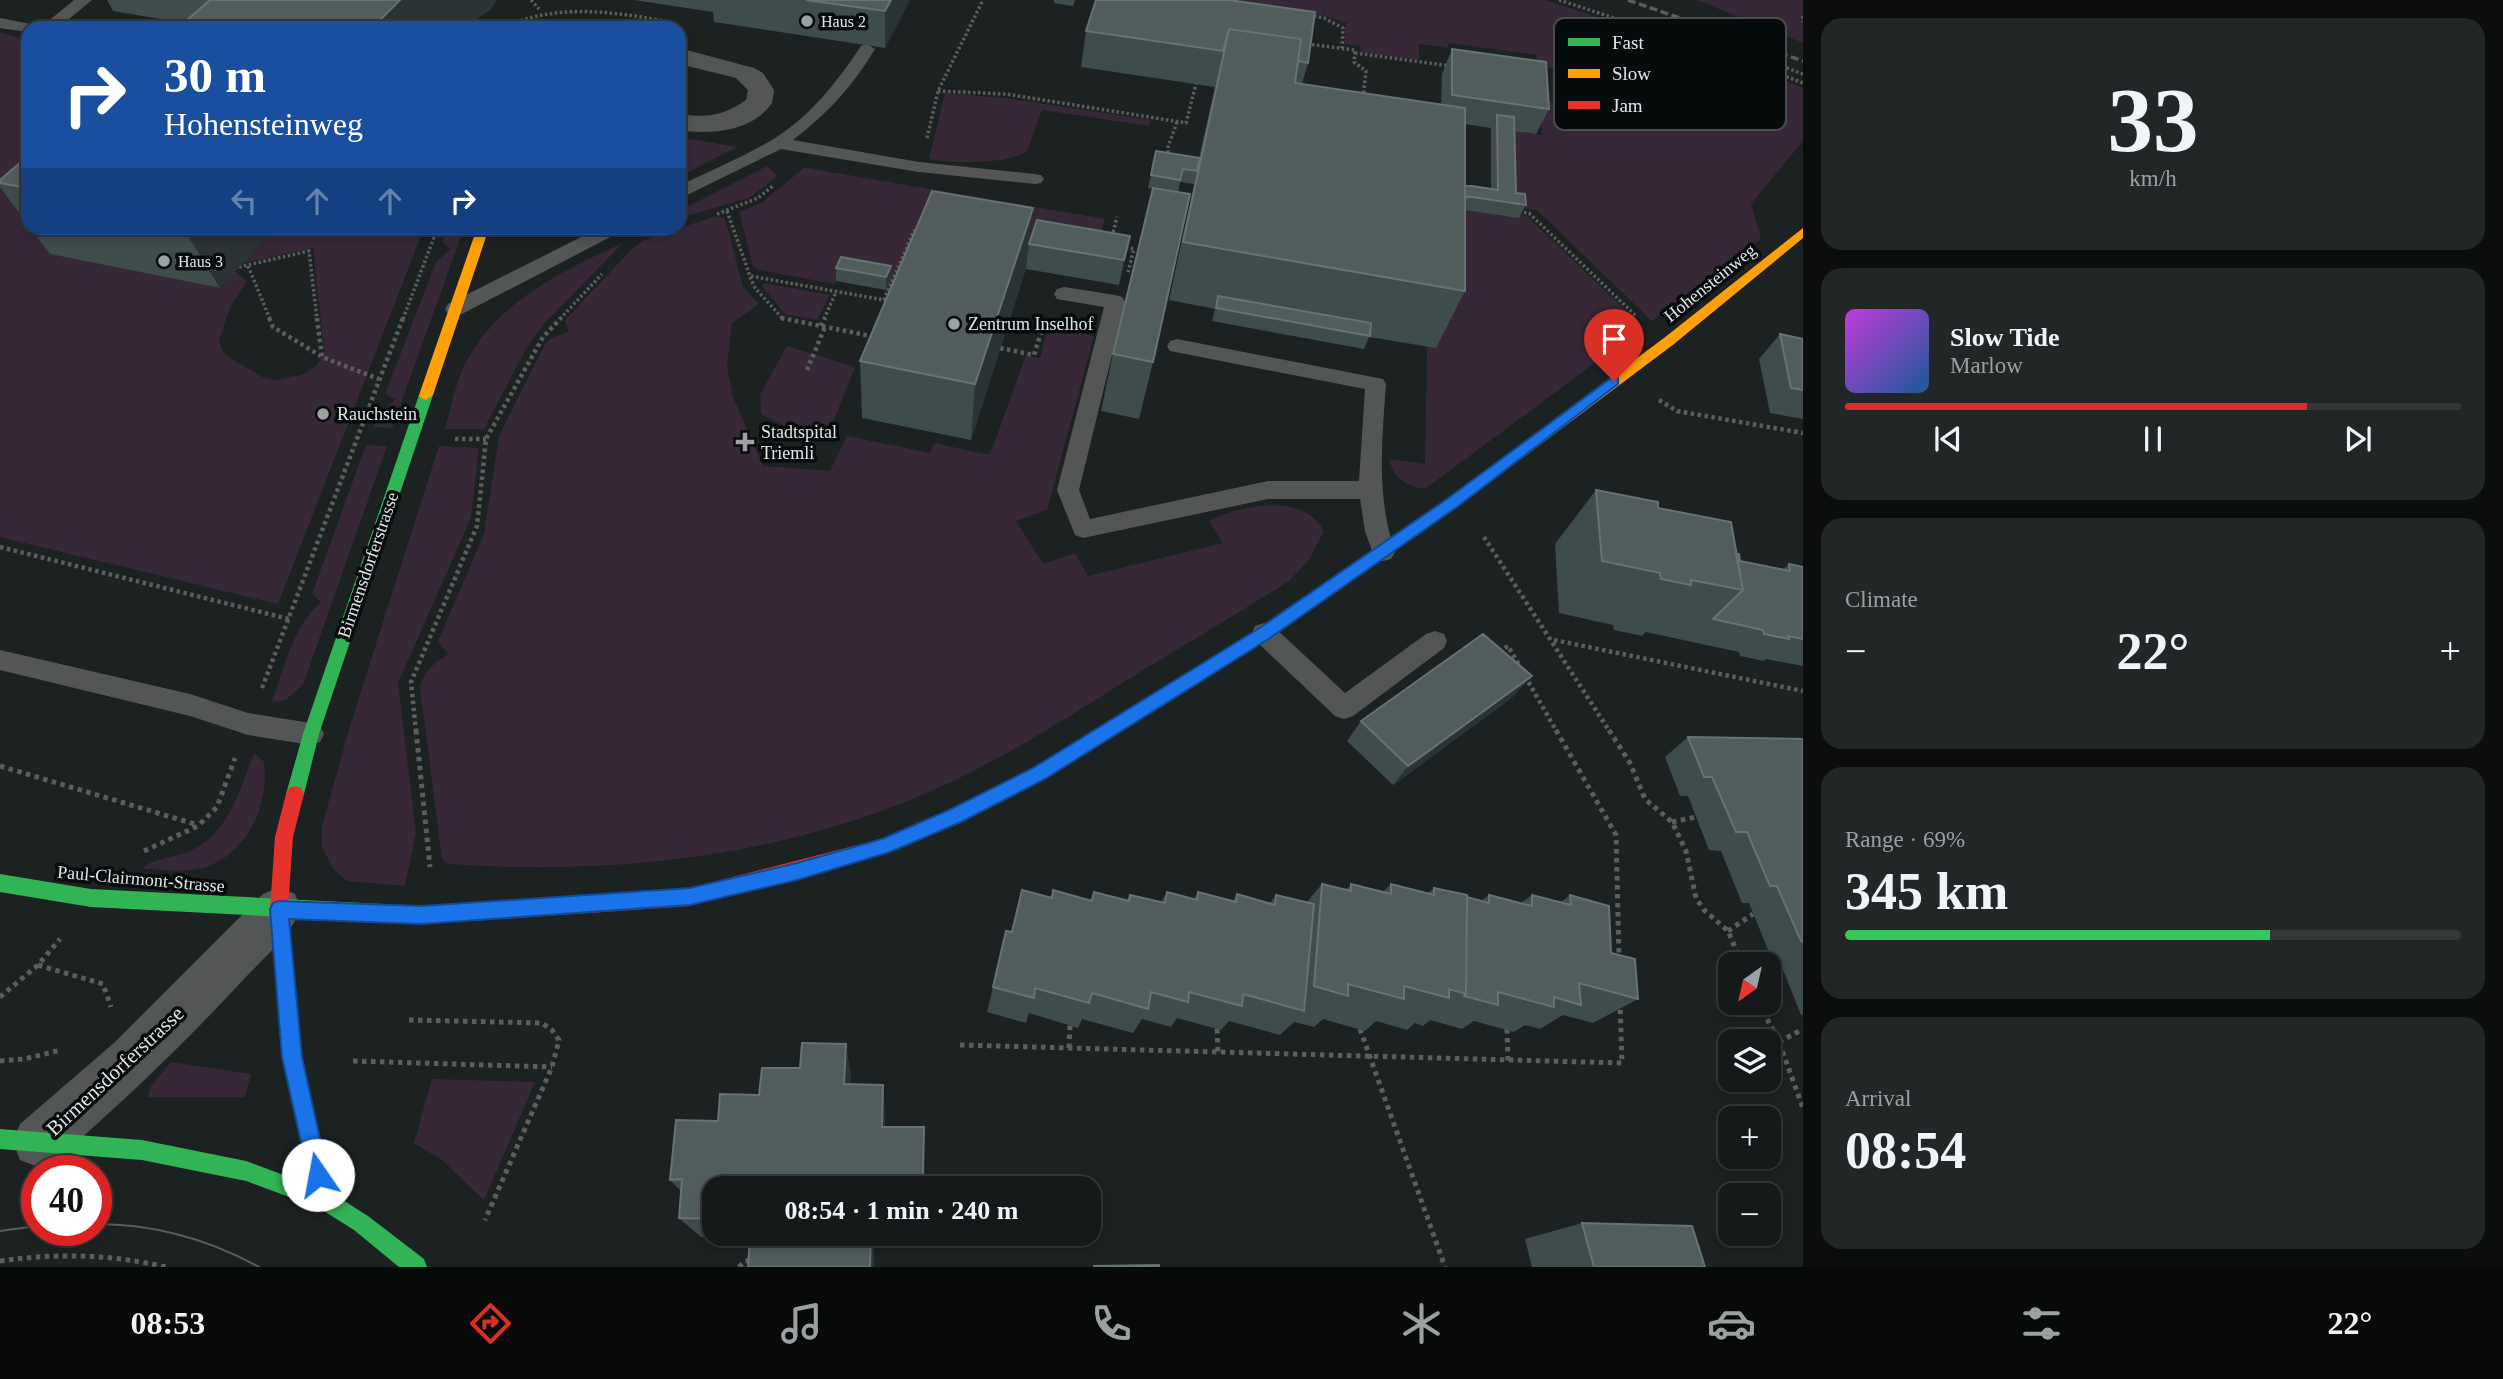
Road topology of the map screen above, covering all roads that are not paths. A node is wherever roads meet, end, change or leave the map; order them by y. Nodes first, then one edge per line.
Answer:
1 (85, 0) edge
2 (57, 21) edge
3 (0, 23) edge
4 (21, 26) edge
5 (867, 49) dead end
6 (686, 58) edge
7 (686, 123) edge
8 (779, 143) junction
9 (1035, 179) dead end
10 (686, 190) edge
11 (1803, 232) edge
12 (481, 235) edge
13 (599, 235) edge
14 (1064, 294) road end
15 (455, 309) junction
16 (1177, 346) dead end
17 (1368, 490) junction
18 (1383, 552) junction
19 (1264, 633) junction
20 (1435, 641) dead end
21 (0, 660) edge
22 (311, 734) junction
23 (3, 887) edge
24 (279, 909) junction
25 (13, 1144) edge
26 (323, 1198) junction
27 (416, 1267) edge

1 - 2 lane
3 - 4 lane
5 - 8 lane
6 - 7 street
8 - 9 lane
8 - 10 lane
11 - 18 street, Hohensteinweg
12 - 15 street, Birmensdorferstrasse
13 - 15 lane
14 - 17 lane
15 - 22 street, Birmensdorferstrasse
16 - 17 lane
17 - 18 lane
18 - 19 street, Hohensteinweg
19 - 20 lane
19 - 24 street, Hohensteinweg
21 - 22 lane
22 - 24 street, Birmensdorferstrasse
23 - 24 street, Paul-Clairmont-Strasse
24 - 25 street, Birmensdorferstrasse
24 - 26 street, Birmensdorferstrasse
25 - 26 street, Birmensdorferstrasse
26 - 27 street, Birmensdorferstrasse

